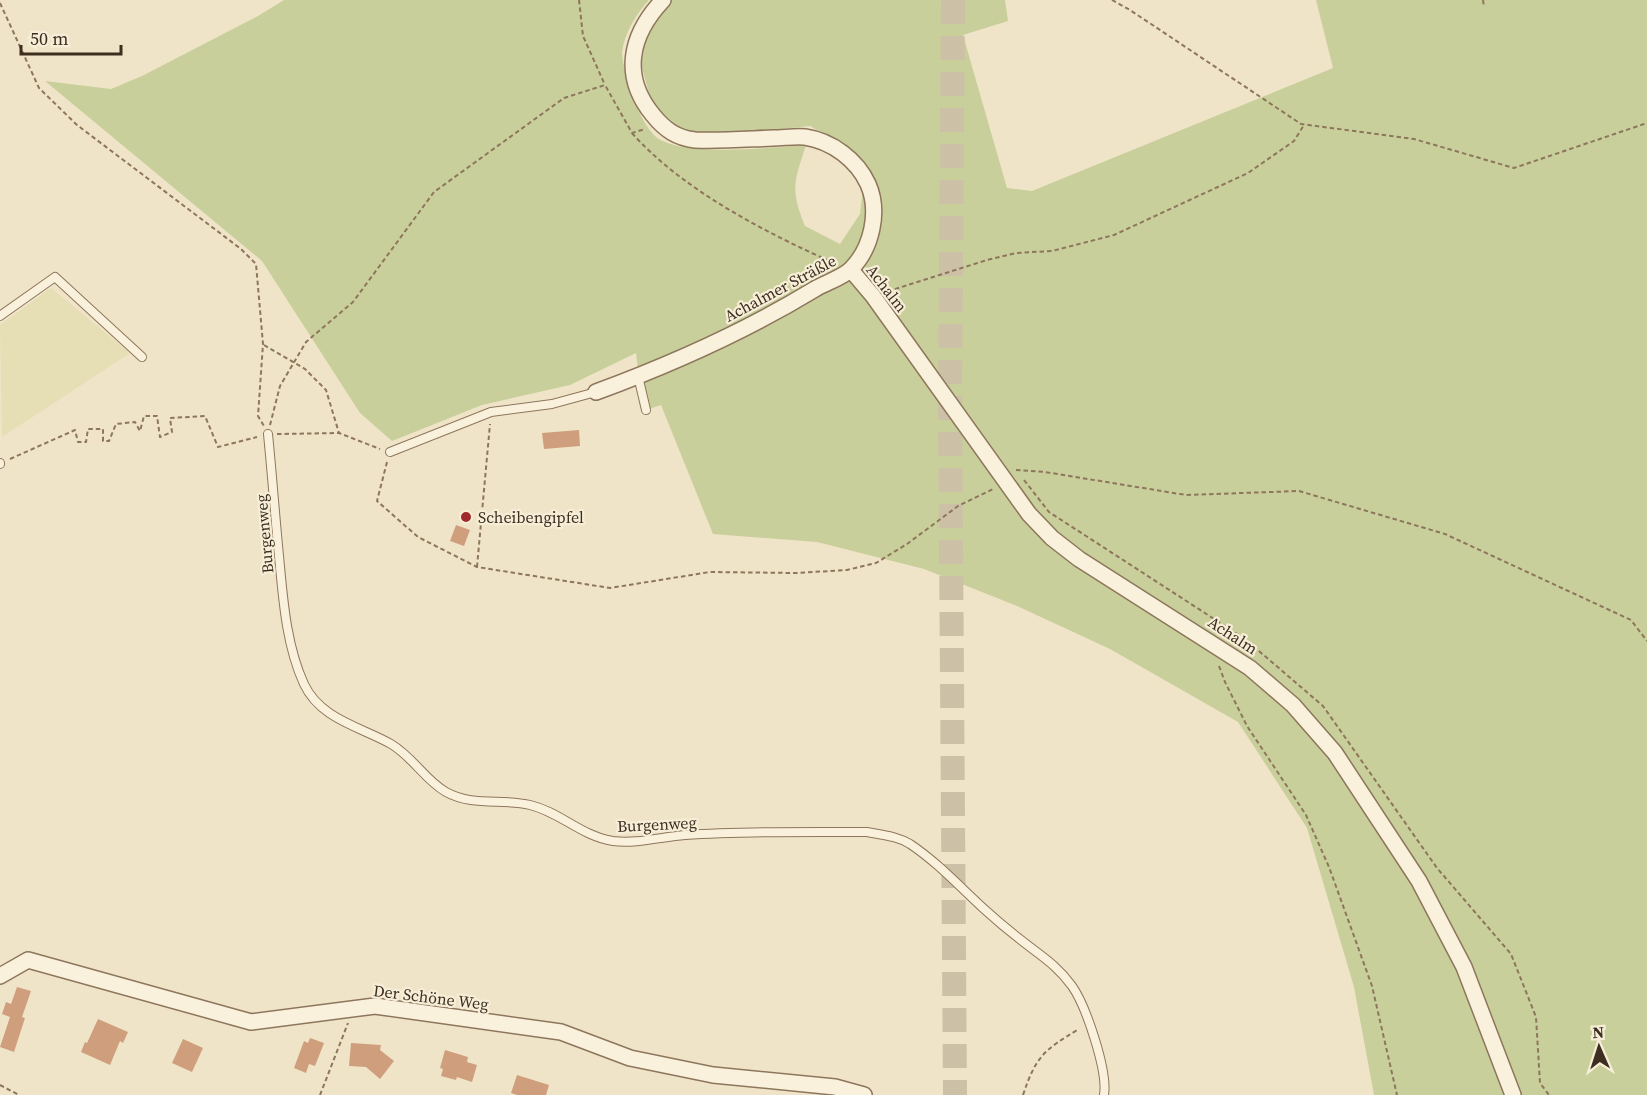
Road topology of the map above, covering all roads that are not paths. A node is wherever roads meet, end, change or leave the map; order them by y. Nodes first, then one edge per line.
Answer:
1 (663, 0) edge
2 (850, 270) junction
3 (0, 316) edge
4 (142, 357) dead end
5 (638, 376) junction
6 (596, 392) joint
7 (646, 410) dead end
8 (268, 434) road end
9 (390, 452) road end
10 (0, 976) edge
11 (864, 1095) edge
12 (1104, 1095) edge
13 (1513, 1095) edge

1 - 2 street, Achalmer Sträßle
2 - 5 street, Achalmer Sträßle
2 - 13 street, Achalm
3 - 4 lane
5 - 6 street, Achalmer Sträßle
5 - 7 lane
6 - 9 lane
8 - 12 lane, Burgenweg
10 - 11 street, Der Schöne Weg

